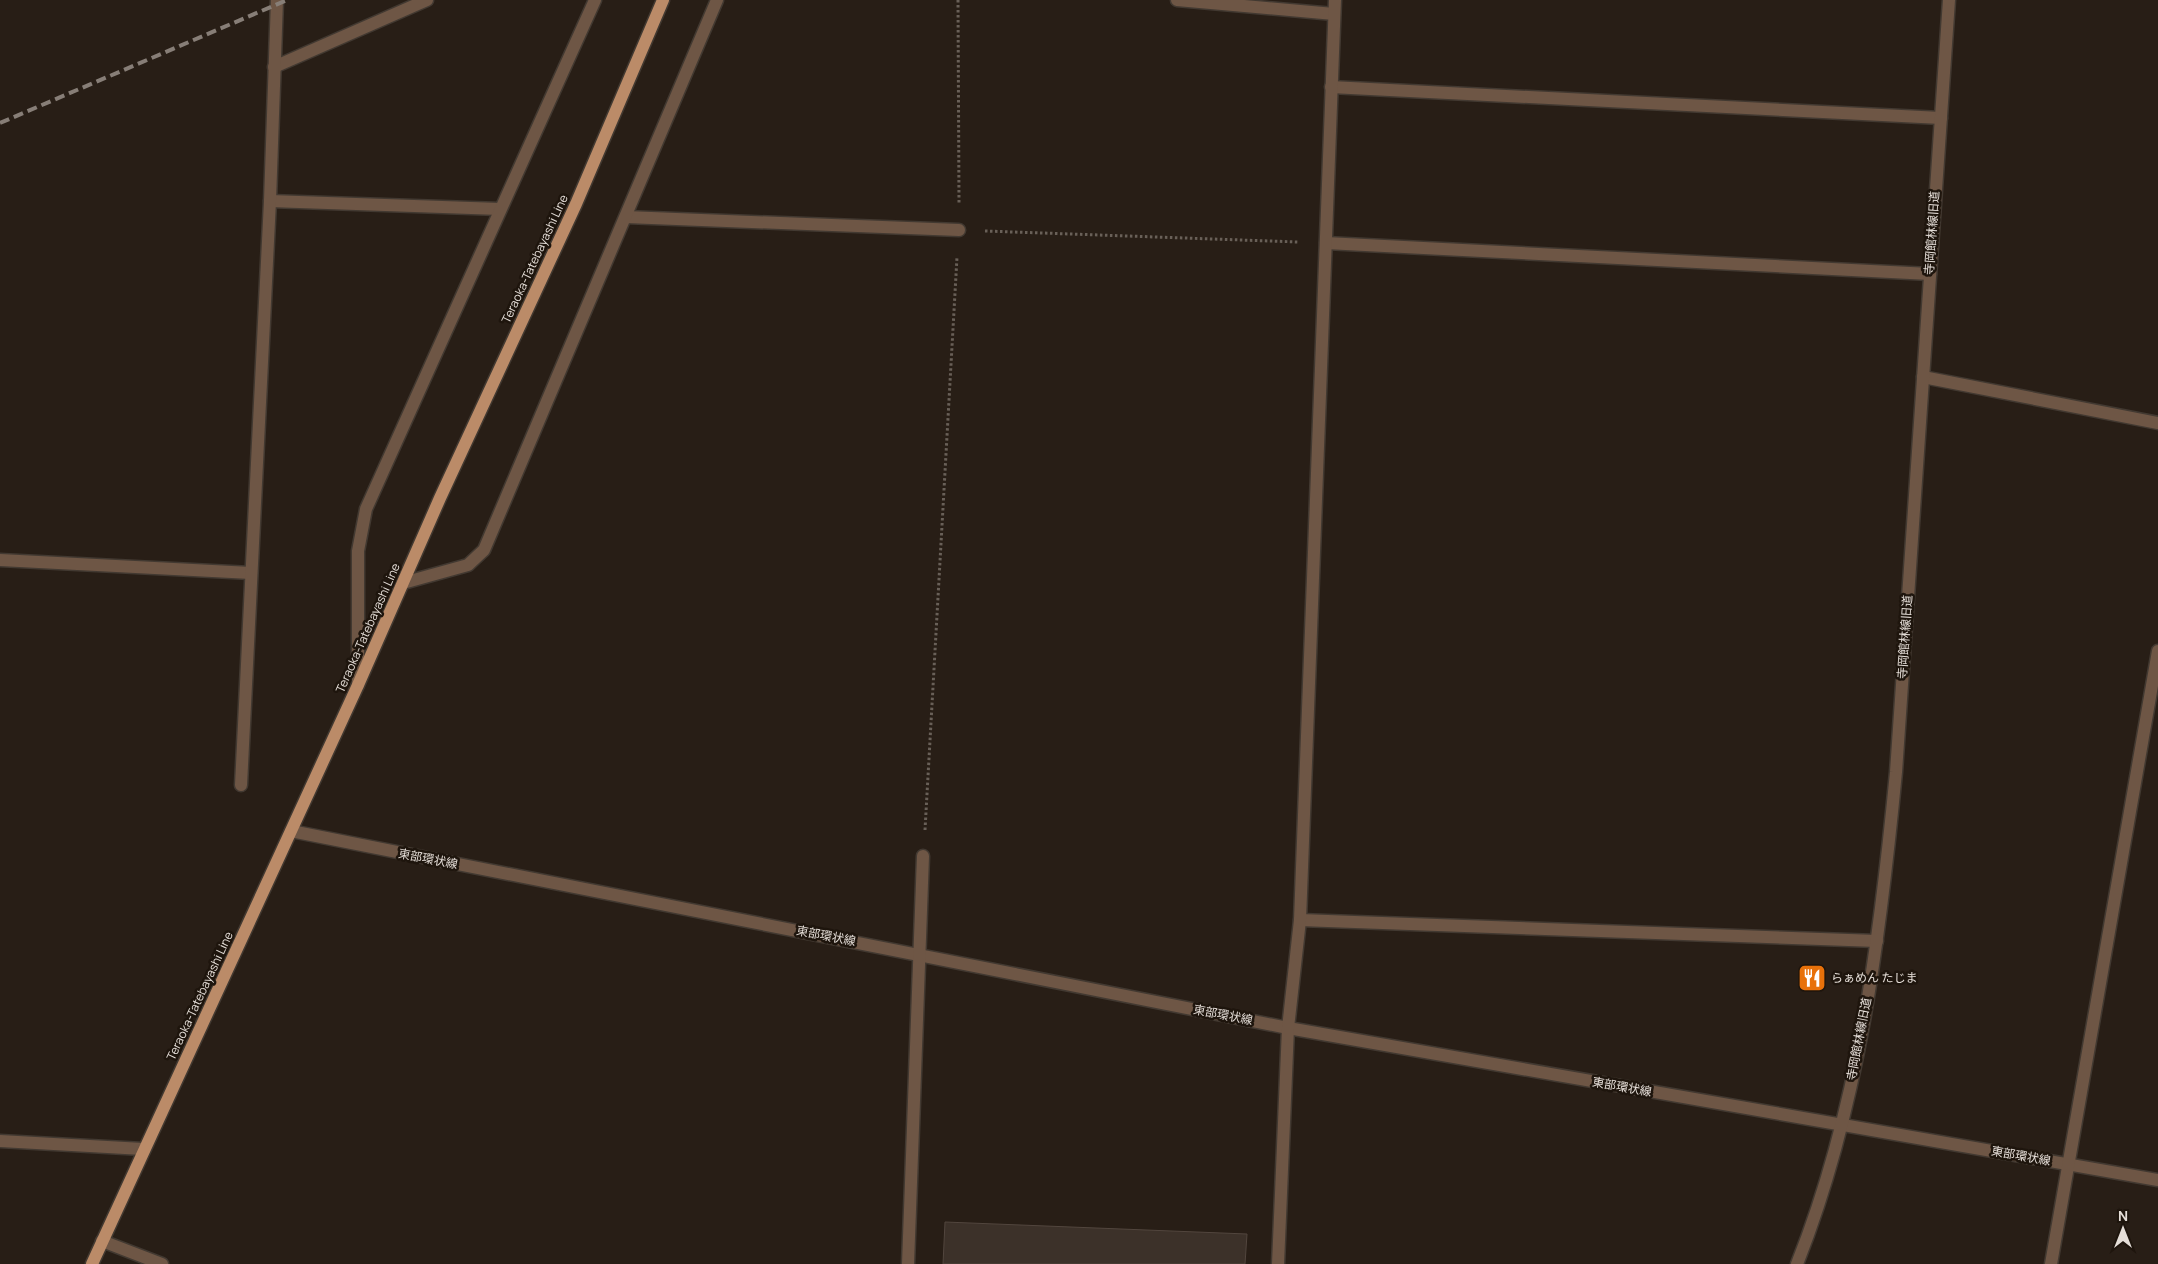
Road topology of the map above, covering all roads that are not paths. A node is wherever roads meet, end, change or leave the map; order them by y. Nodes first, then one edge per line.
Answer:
1 (277, 0) edge
2 (427, 0) edge
3 (596, 0) edge
4 (663, 0) edge
5 (717, 0) edge
6 (1177, 0) edge
7 (1335, 0) edge
8 (1949, 0) edge
9 (1334, 14) junction
10 (274, 67) junction
11 (1332, 88) junction
12 (1941, 118) junction
13 (270, 201) junction
14 (500, 209) junction
15 (626, 218) junction
16 (959, 230) road end
17 (1326, 242) junction
18 (1930, 274) junction
19 (1923, 377) junction
20 (2158, 422) edge
21 (0, 560) edge
22 (251, 573) junction
23 (403, 583) junction
24 (2158, 651) edge
25 (358, 685) junction
26 (241, 785) dead end
27 (292, 831) junction
28 (923, 856) road end
29 (1300, 920) junction
30 (1877, 941) junction
31 (920, 954) junction
32 (1288, 1028) junction
33 (1843, 1126) junction
34 (0, 1140) edge
35 (143, 1149) junction
36 (2068, 1164) junction
37 (2158, 1180) edge
38 (102, 1241) junction
39 (92, 1264) edge
40 (162, 1264) edge
41 (908, 1264) edge
42 (1278, 1264) edge
43 (1796, 1264) edge
44 (2052, 1264) edge

1 - 10 street
2 - 10 street
3 - 14 street
4 - 23 main road, Teraoka-Tatebayashi Line
5 - 15 street
6 - 9 street
7 - 9 street
8 - 12 street, 寺岡館林線旧道
9 - 11 street
10 - 13 street
11 - 12 street
11 - 17 street
12 - 18 street, 寺岡館林線旧道
13 - 14 street
13 - 22 street
14 - 25 street
15 - 16 street
15 - 23 street
17 - 18 street
17 - 29 street
18 - 19 street, 寺岡館林線旧道
19 - 20 street
19 - 30 street, 寺岡館林線旧道
21 - 22 street
22 - 26 street
23 - 25 main road, Teraoka-Tatebayashi Line
24 - 36 street
25 - 27 main road, Teraoka-Tatebayashi Line
27 - 31 street, 東部環状線
27 - 35 main road, Teraoka-Tatebayashi Line
28 - 31 street
29 - 30 street
29 - 32 street
30 - 33 street, 寺岡館林線旧道
31 - 32 street, 東部環状線
31 - 41 street
32 - 33 street, 東部環状線
32 - 42 street
33 - 36 street, 東部環状線
33 - 43 street, 寺岡館林線旧道
34 - 35 street
35 - 38 main road, Teraoka-Tatebayashi Line
36 - 37 street, 東部環状線
36 - 44 street
38 - 39 main road, Teraoka-Tatebayashi Line
38 - 40 street

